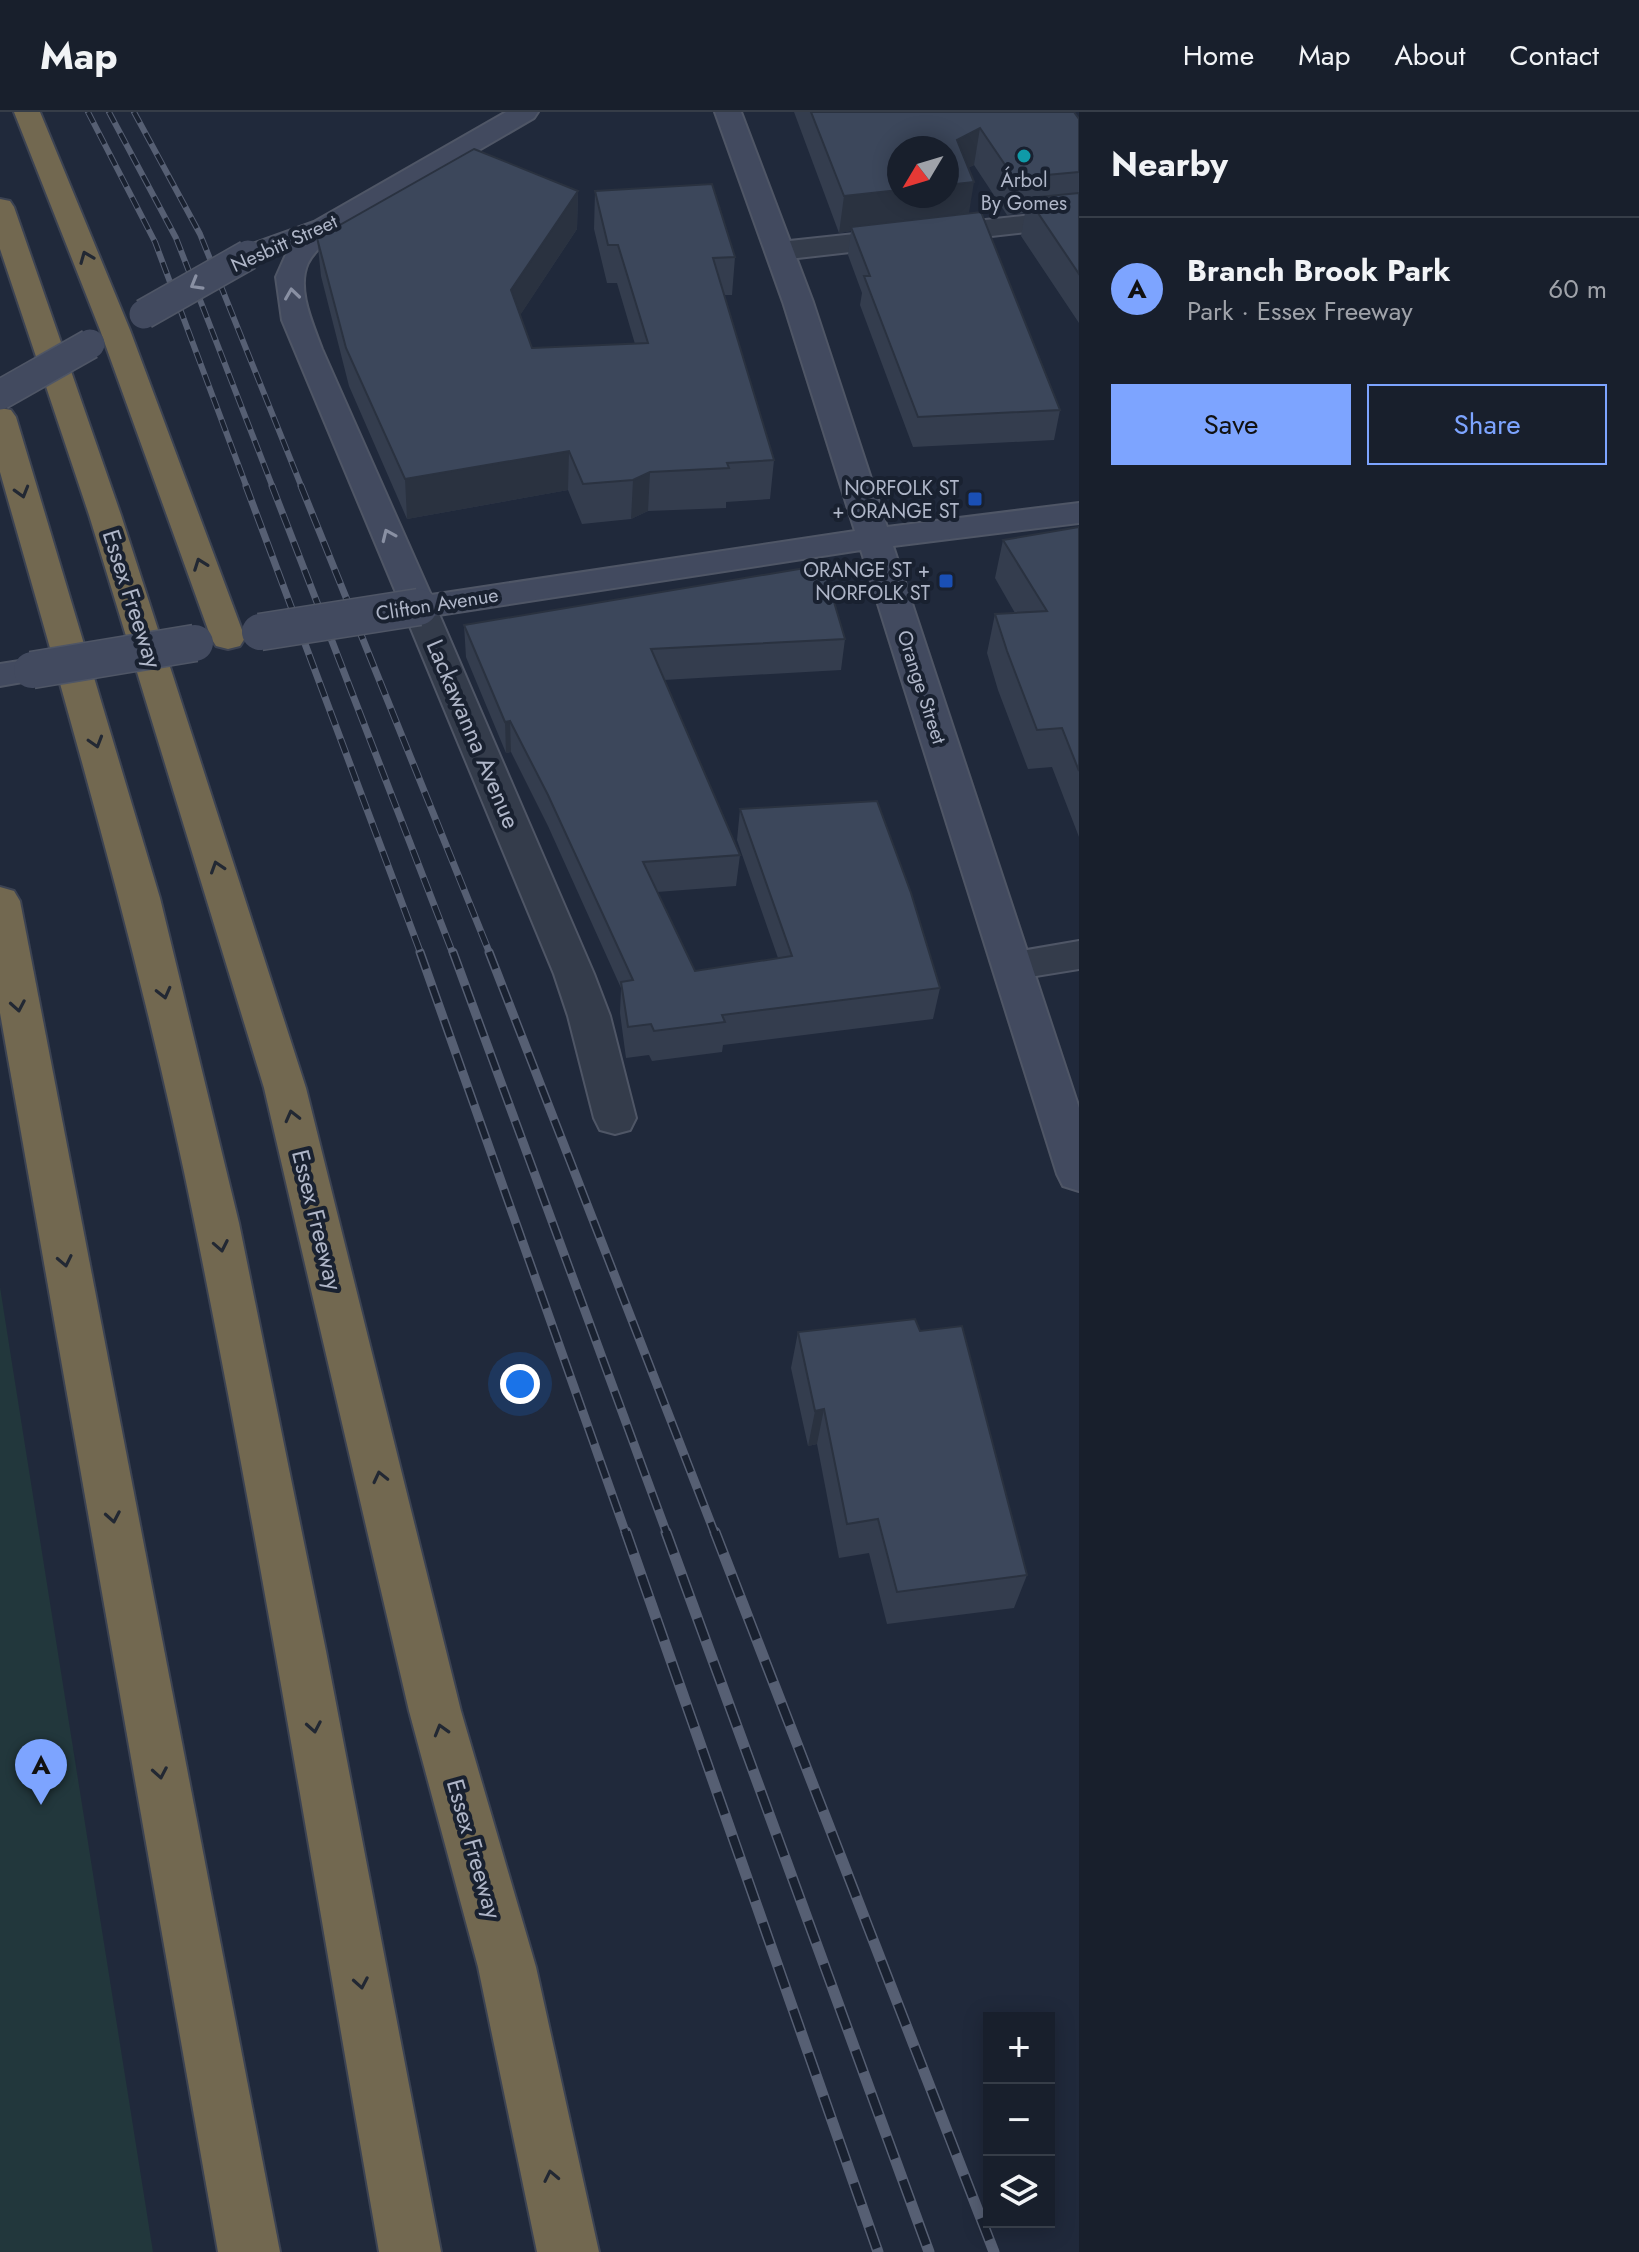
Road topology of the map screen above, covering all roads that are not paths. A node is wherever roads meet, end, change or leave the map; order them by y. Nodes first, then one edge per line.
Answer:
1 (27, 112) edge
2 (525, 112) edge
3 (728, 112) edge
4 (0, 207) edge
5 (1079, 218) edge
6 (324, 228) junction
7 (780, 251) junction
8 (103, 337) junction
9 (0, 395) edge
10 (0, 417) edge
11 (1079, 513) edge
12 (874, 539) junction
13 (419, 607) junction
14 (228, 638) junction
15 (16, 672) edge
16 (0, 901) edge
17 (1079, 955) edge
18 (1012, 965) junction
19 (615, 1118) dead end
20 (1079, 1174) edge
21 (249, 2252) edge
22 (410, 2252) edge
23 (568, 2252) edge

8 -> 1 highway
2 - 6 main road, Nesbitt Street
3 - 7 main road, Orange Street
23 -> 4 highway, Essex Freeway
5 - 7 street
6 -> 8 main road, Nesbitt Street, bridge
13 -> 6 main road, Lackawanna Avenue
7 - 12 main road, Orange Street
8 - 9 main road, Nesbitt Street, bridge
14 -> 8 highway
10 -> 22 highway
11 - 12 main road, Clifton Avenue
12 - 13 main road, Clifton Avenue
12 - 18 main road, Orange Street
13 - 14 main road, Clifton Avenue, bridge
13 - 19 street, Lackawanna Avenue
14 - 15 main road, Clifton Avenue, bridge
16 -> 21 highway
17 - 18 street
18 - 20 main road, Orange Street

